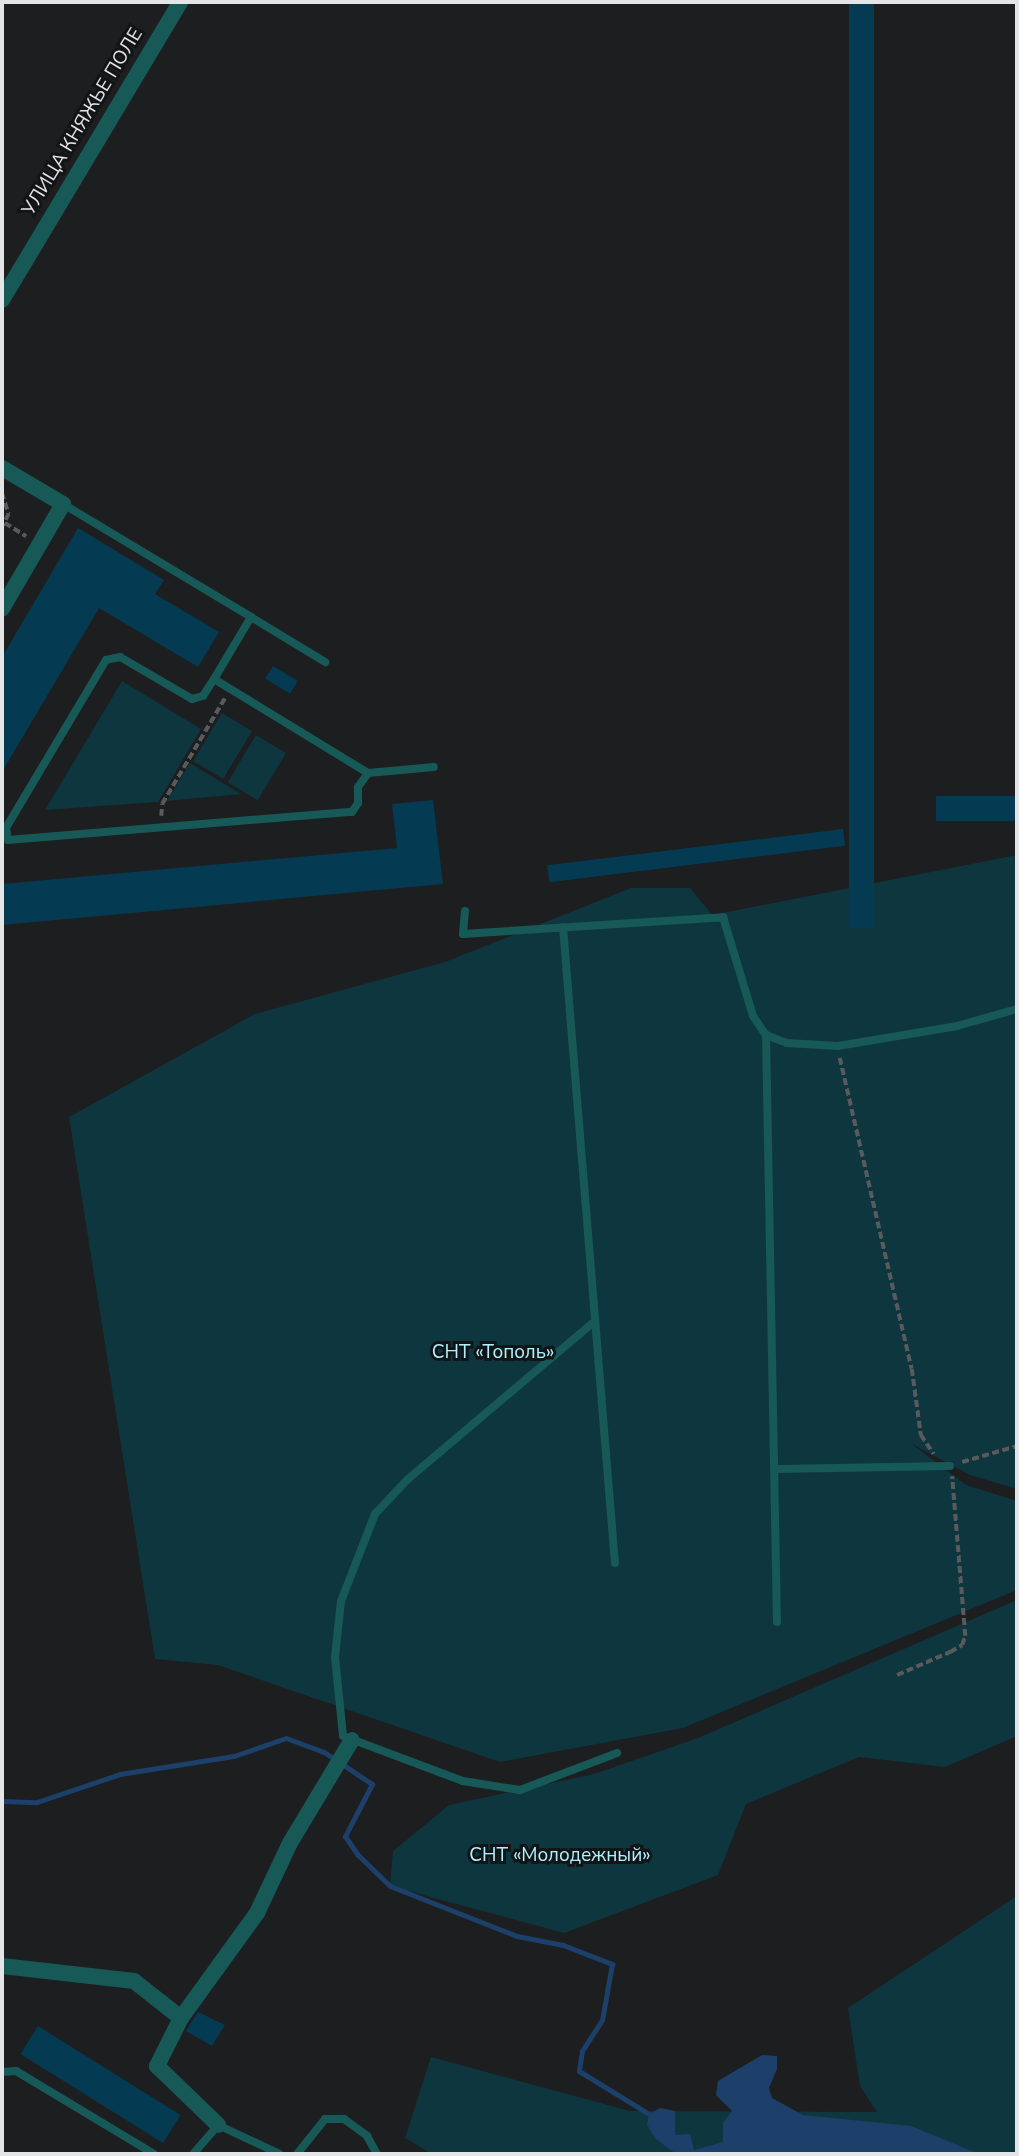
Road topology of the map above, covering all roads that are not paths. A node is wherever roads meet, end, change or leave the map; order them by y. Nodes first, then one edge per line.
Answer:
1 (180, 2) edge
2 (2, 300) edge
3 (2, 468) edge
4 (62, 504) junction
5 (2, 609) edge
6 (251, 617) junction
7 (325, 662) dead end
8 (214, 679) junction
9 (435, 767) dead end
10 (368, 773) junction
11 (465, 911) dead end
12 (563, 927) junction
13 (1017, 1009) edge
14 (765, 1035) junction
15 (595, 1321) junction
16 (950, 1466) road end
17 (777, 1469) junction
18 (615, 1563) dead end
19 (777, 1622) dead end
20 (349, 1745) junction
21 (617, 1753) dead end
22 (2, 1966) edge
23 (181, 2018) junction
24 (2, 2072) edge
25 (218, 2125) junction
26 (154, 2154) edge
27 (193, 2154) edge
28 (280, 2154) edge
29 (297, 2154) edge
30 (377, 2154) edge

1 - 2 street, УЛИЦА КНЯЖЬЕ ПОЛЕ
3 - 4 street
4 - 5 street
4 - 6 lane
6 - 7 lane
6 - 8 lane
8 - 10 lane
8 - 10 lane
9 - 10 lane
11 - 12 lane
12 - 14 lane
12 - 15 lane
13 - 14 lane
14 - 17 lane
15 - 18 lane
15 - 20 lane
16 - 17 lane
17 - 19 lane
20 - 21 lane
20 - 23 street
22 - 23 street
23 - 25 street
24 - 26 lane
25 - 27 lane
25 - 28 lane
29 - 30 lane

